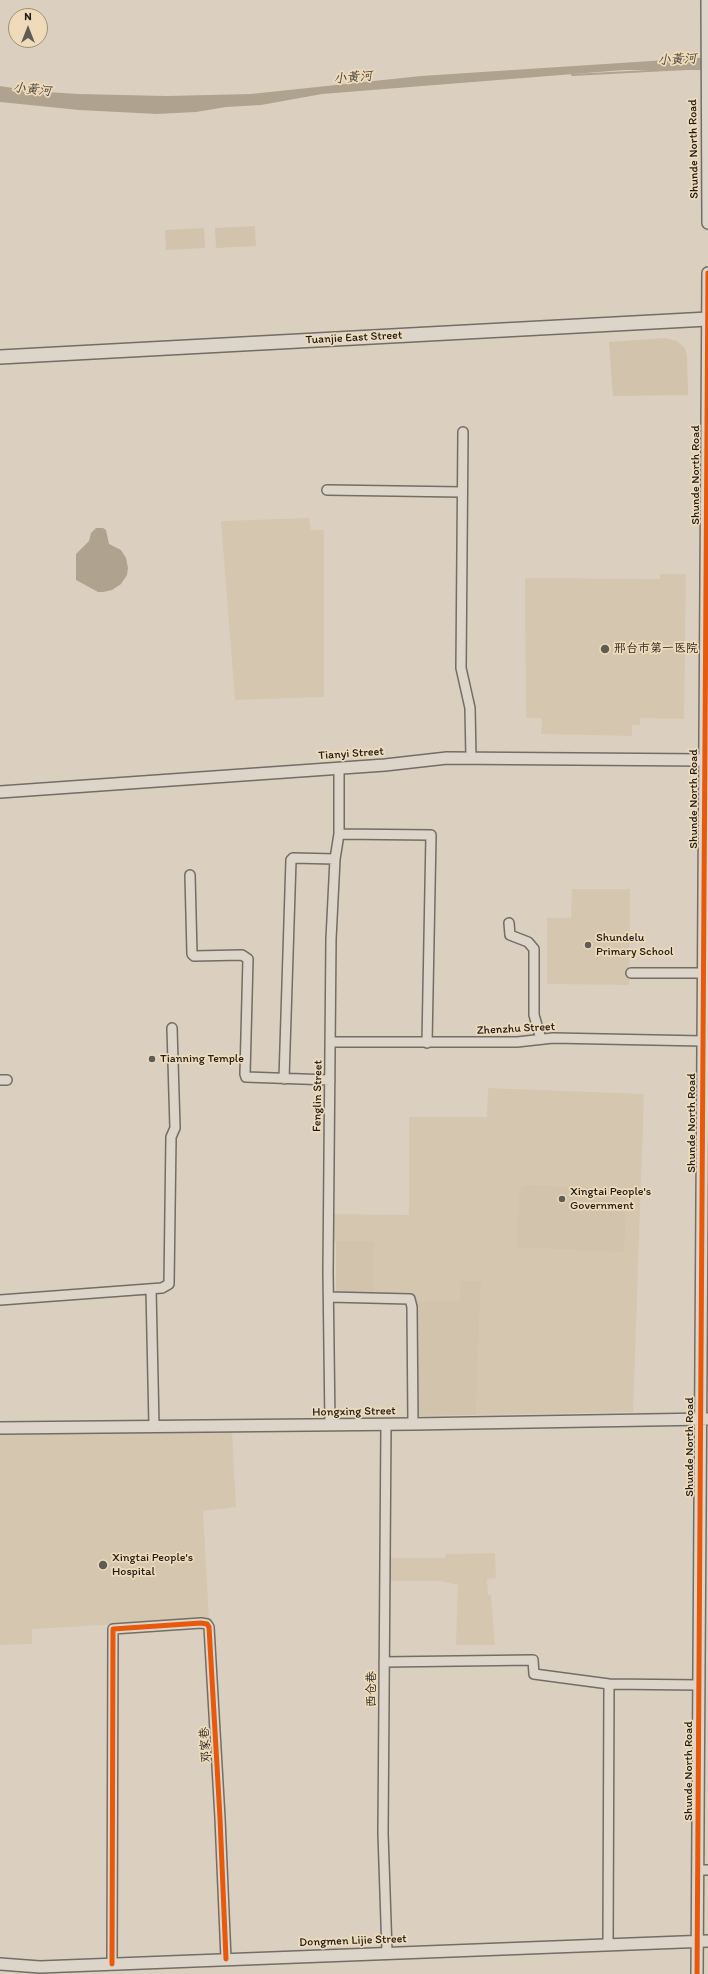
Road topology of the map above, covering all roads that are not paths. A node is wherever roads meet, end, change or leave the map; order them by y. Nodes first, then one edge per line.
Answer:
1 (707, 0) edge
2 (707, 76) edge
3 (708, 223) edge
4 (708, 273) edge
5 (708, 310) edge
6 (708, 319) edge
7 (0, 348) edge
8 (0, 357) edge
9 (463, 432) dead end
10 (327, 490) dead end
11 (462, 492) junction
12 (471, 758) junction
13 (704, 760) junction
14 (339, 768) junction
15 (0, 792) edge
16 (339, 834) junction
17 (335, 860) junction
18 (190, 874) dead end
19 (509, 923) dead end
20 (631, 973) dead end
21 (703, 974) junction
22 (172, 1028) dead end
23 (541, 1039) junction
24 (702, 1041) junction
25 (331, 1042) junction
26 (427, 1043) junction
27 (284, 1079) junction
28 (330, 1080) junction
29 (705, 1233) edge
30 (151, 1289) junction
31 (329, 1297) junction
32 (0, 1300) edge
33 (704, 1419) edge
34 (386, 1424) junction
35 (413, 1424) junction
36 (330, 1425) junction
37 (154, 1426) junction
38 (0, 1428) edge
39 (384, 1662) junction
40 (609, 1684) junction
41 (698, 1685) junction
42 (703, 1870) edge
43 (703, 1941) edge
44 (608, 1944) junction
45 (387, 1952) junction
46 (226, 1959) junction
47 (0, 1964) edge
48 (112, 1964) junction
49 (697, 1974) edge

1 - 2 street, Shunde North Road
2 - 3 street, Shunde North Road
4 - 5 street, Shunde North Road
5 - 6 street, Shunde North Road
5 - 7 main road, Tuanjie East Street
6 - 8 main road, Tuanjie East Street
6 - 13 street, Shunde North Road
9 - 11 street
10 - 11 street
11 - 12 street
12 - 13 street, Tianyi Street
12 - 14 street, Tianyi Street
13 - 21 street, Shunde North Road
14 - 15 street, Tianyi Street
14 - 16 street, Fenglin Street
16 - 17 street, Fenglin Street
16 - 26 street
17 - 25 street, Fenglin Street
17 - 27 street
18 - 27 street
19 - 23 street
20 - 21 street
21 - 24 street, Shunde North Road
22 - 30 street
23 - 24 street, Zhenzhu Street
23 - 26 street, Zhenzhu Street
24 - 29 street, Shunde North Road
25 - 26 street, Zhenzhu Street
25 - 28 street, Fenglin Street
27 - 28 street
28 - 31 street, Fenglin Street
29 - 33 street, Shunde North Road
30 - 32 street
30 - 37 street
31 - 35 street
31 - 36 street, Fenglin Street
33 - 35 street, Hongxing Street
33 - 41 street, Shunde North Road
34 - 35 street, Hongxing Street
34 - 36 street, Hongxing Street
34 - 39 street, 西仓巷
36 - 37 street, Hongxing Street
37 - 38 street, Hongxing Street
39 - 40 street
39 - 45 street, 西仓巷
40 - 41 street
40 - 44 street
41 - 42 street, Shunde North Road
42 - 43 street, Shunde North Road
43 - 44 street, Dongmen Lijie Street
43 - 49 street, Shunde North Road
44 - 45 street, Dongmen Lijie Street
45 - 46 street, Dongmen Lijie Street
46 - 48 street, Dongmen Lijie Street
46 - 48 street, 邓家巷
47 - 48 street, Dongmen Lijie Street

